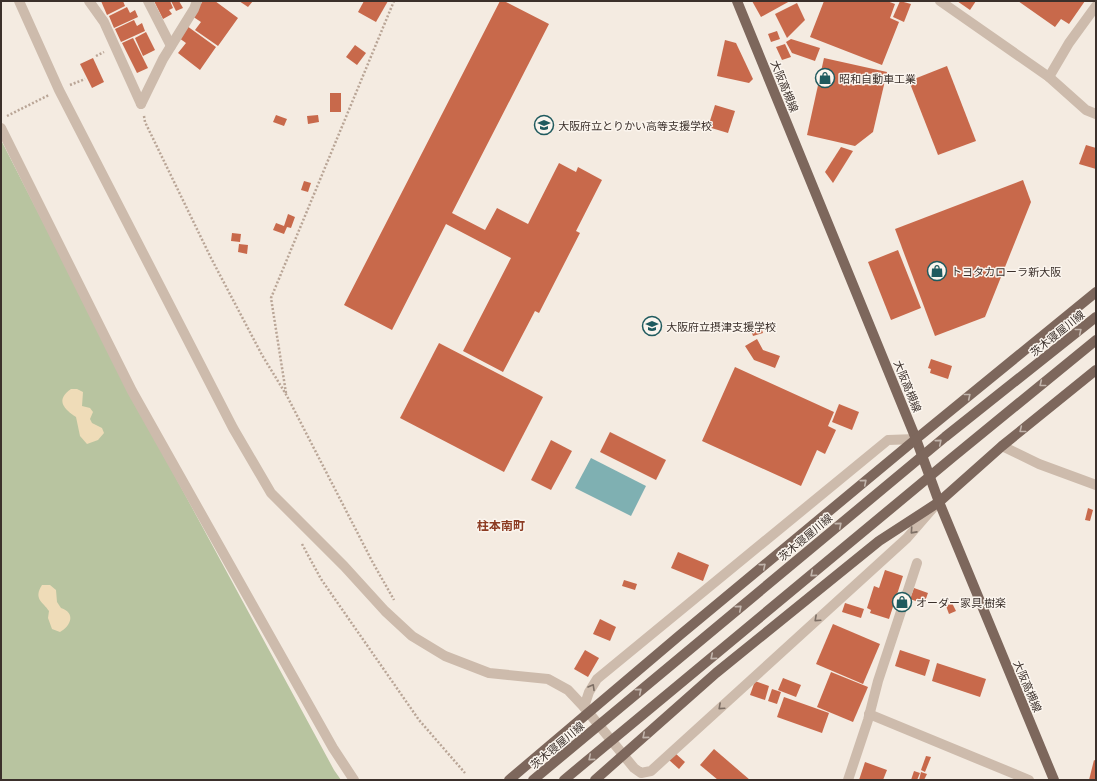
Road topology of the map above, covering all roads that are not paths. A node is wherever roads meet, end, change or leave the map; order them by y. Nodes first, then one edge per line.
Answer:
1 (18, 1) edge
2 (89, 1) edge
3 (148, 1) edge
4 (197, 1) edge
5 (737, 1) edge
6 (940, 1) edge
7 (1096, 6) edge
8 (171, 46) junction
9 (1049, 77) junction
10 (1096, 114) edge
11 (1, 128) edge
12 (1096, 292) edge
13 (1096, 317) edge
14 (1096, 340) edge
15 (1096, 370) edge
16 (916, 439) junction
17 (1002, 446) junction
18 (1096, 485) edge
19 (939, 502) junction
20 (917, 563) dead end
21 (584, 707) junction
22 (869, 714) junction
23 (651, 771) junction
24 (354, 780) edge
25 (509, 780) edge
26 (533, 780) edge
27 (564, 780) edge
28 (595, 780) edge
29 (644, 780) edge
30 (848, 780) edge
31 (1029, 780) edge
32 (1054, 780) edge

1 - 21 street
2 - 8 street
3 - 8 street
4 - 8 street
5 - 16 main road, 大阪高槻線
6 - 9 street
7 - 9 street
9 - 10 street
11 - 24 street
16 -> 12 main road
26 -> 13 main road, 茨木寝屋川線
14 -> 27 main road
15 -> 17 main road
16 - 19 main road, 大阪高槻線
21 -> 16 street
25 -> 16 main road
17 - 18 street
17 - 19 main road
19 -> 23 street
19 -> 28 main road
19 - 32 main road, 大阪高槻線
20 - 22 street
21 - 23 street
22 - 30 street
22 - 31 street
23 - 29 street

